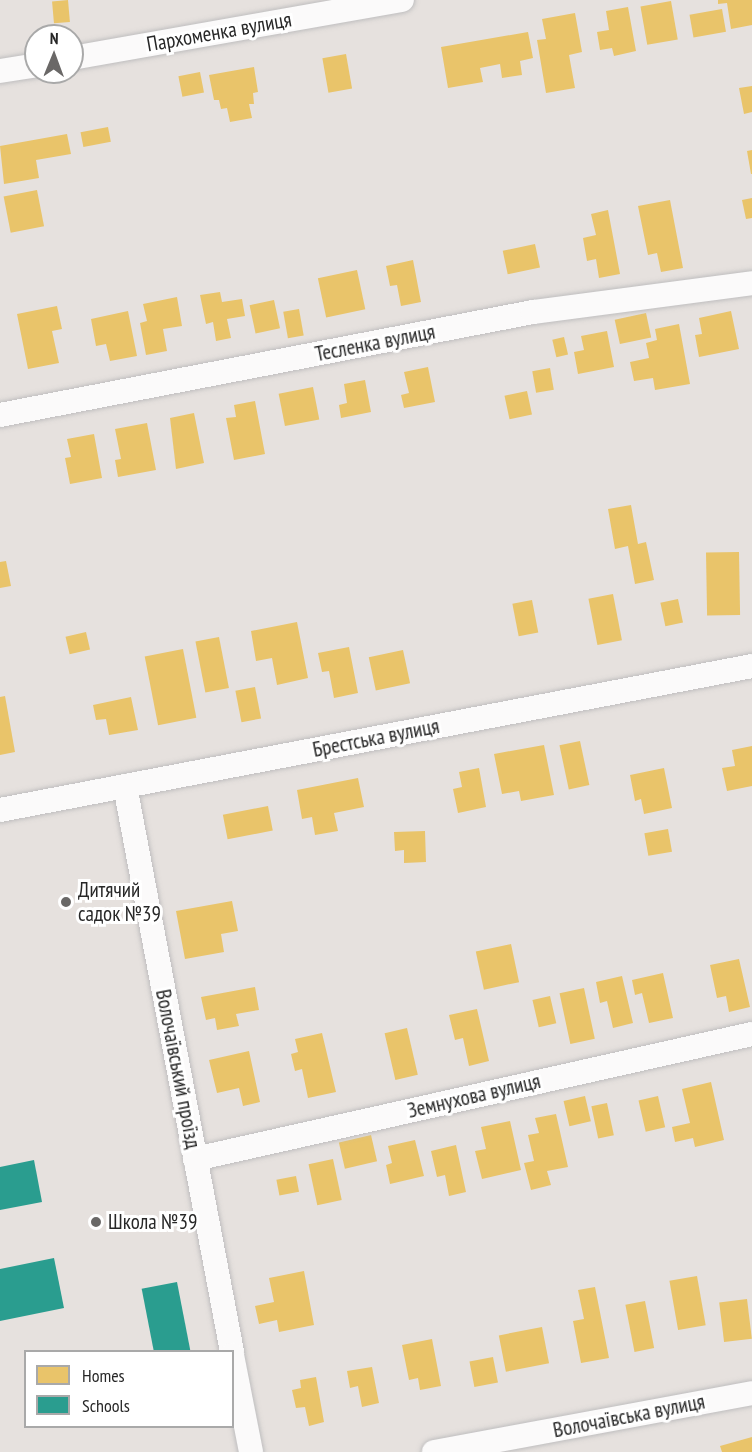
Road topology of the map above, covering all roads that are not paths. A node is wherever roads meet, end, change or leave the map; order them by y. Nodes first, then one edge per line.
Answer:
1 (402, 0) edge
2 (84, 56) edge
3 (24, 67) edge
4 (0, 71) edge
5 (752, 284) edge
6 (0, 415) edge
7 (752, 666) edge
8 (125, 786) junction
9 (0, 810) edge
10 (752, 1034) edge
11 (195, 1159) junction
12 (231, 1350) edge
13 (234, 1363) edge
14 (752, 1393) edge
15 (251, 1452) edge
16 (434, 1452) edge

1 - 2 street, Пархоменка вулиця
3 - 4 street
5 - 6 street, Тесленка вулиця
7 - 8 street, Брестська вулиця
8 - 9 street, Брестська вулиця
8 - 11 street, Волочаївський проїзд
10 - 11 street, Земнухова вулиця
11 - 12 street, Волочаївський проїзд
13 - 15 street, Волочаївський проїзд
14 - 16 street, Волочаївська вулиця

